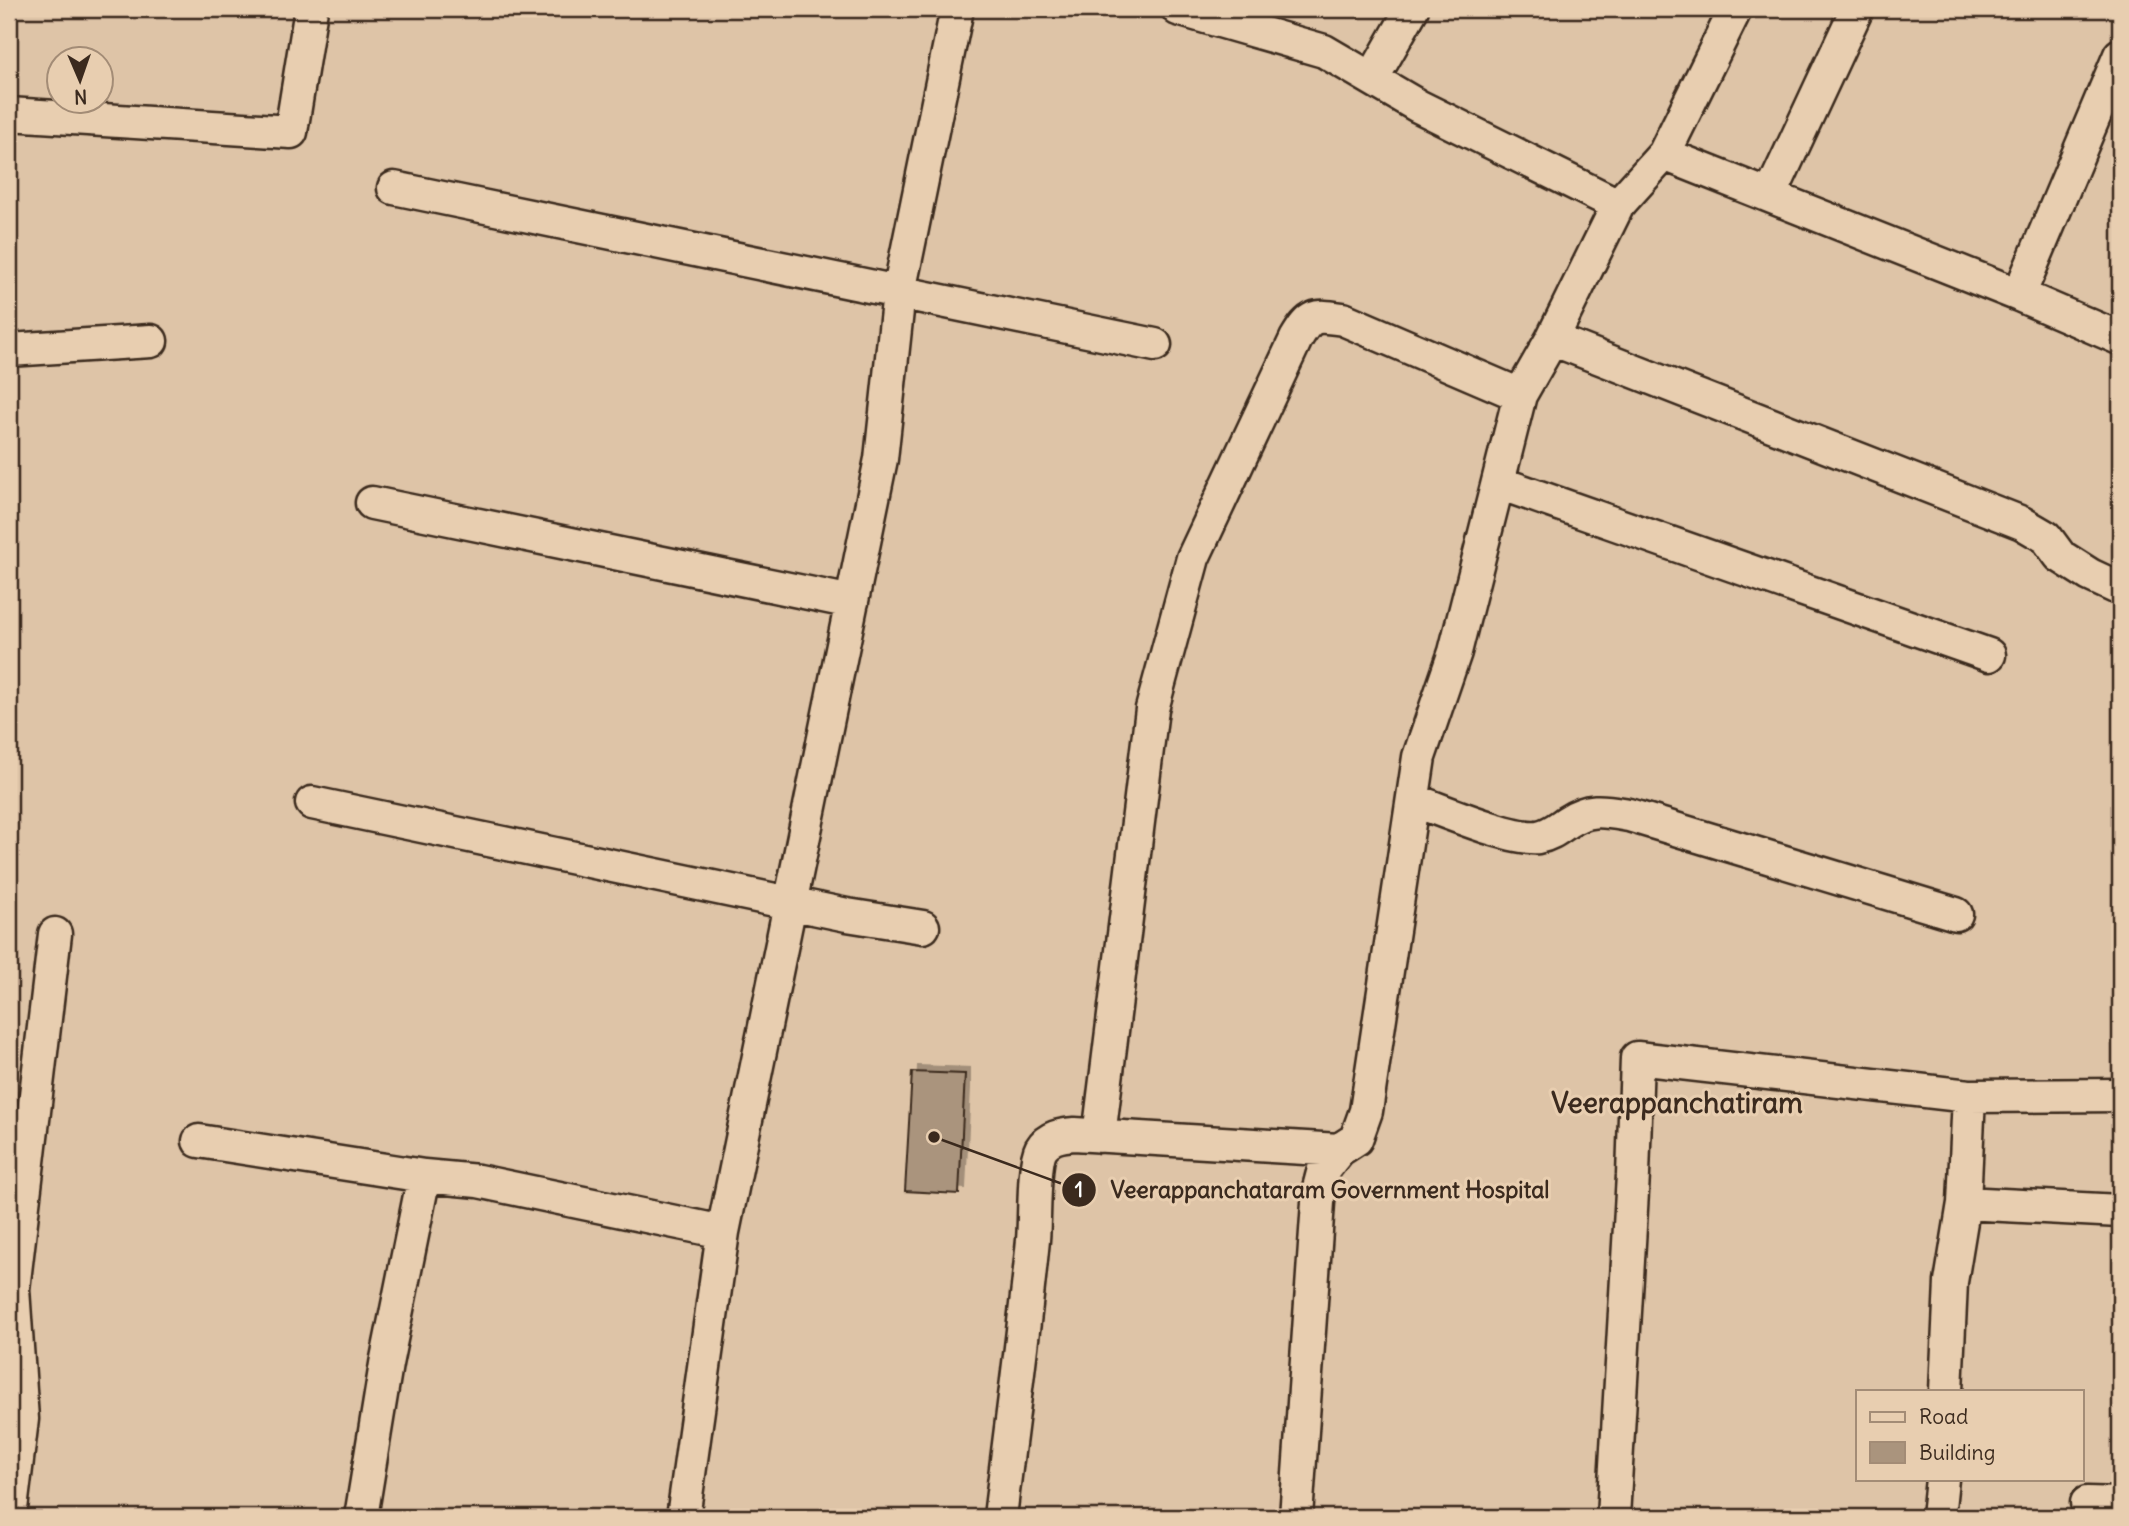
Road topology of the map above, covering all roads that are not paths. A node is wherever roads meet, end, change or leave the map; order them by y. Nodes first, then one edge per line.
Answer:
1 (311, 9) edge
2 (957, 9) edge
3 (1178, 9) edge
4 (1412, 9) edge
5 (1729, 9) edge
6 (1857, 9) edge
7 (2120, 55) edge
8 (1371, 79) junction
9 (9, 114) edge
10 (1664, 154) junction
11 (394, 188) dead end
12 (1770, 196) junction
13 (1618, 205) junction
14 (899, 292) junction
15 (2019, 295) junction
16 (2119, 338) edge
17 (1552, 339) junction
18 (151, 341) dead end
19 (1154, 345) dead end
20 (9, 350) edge
21 (1520, 395) junction
22 (1499, 483) junction
23 (372, 503) dead end
24 (2120, 589) edge
25 (852, 602) junction
26 (1989, 655) dead end
27 (1413, 800) junction
28 (312, 803) dead end
29 (792, 902) junction
30 (1956, 914) dead end
31 (923, 927) dead end
32 (55, 934) dead end
33 (2120, 1095) edge
34 (1969, 1096) junction
35 (1099, 1136) junction
36 (199, 1141) dead end
37 (1339, 1150) junction
38 (424, 1176) junction
39 (1964, 1203) junction
40 (2120, 1211) edge
41 (723, 1232) junction
42 (11, 1289) edge
43 (1946, 1390) edge
44 (1941, 1480) edge
45 (2087, 1503) dead end
46 (2120, 1504) edge
47 (10, 1517) edge
48 (361, 1517) edge
49 (683, 1517) edge
50 (1000, 1517) edge
51 (1296, 1517) edge
52 (1613, 1517) edge
53 (1938, 1517) edge

1 - 9 street
2 - 14 street
3 - 8 street
4 - 8 street
5 - 10 street
6 - 12 street
7 - 15 street
8 - 13 street
10 - 12 street
10 - 13 street
11 - 14 street
12 - 15 street
13 - 17 street
14 - 19 street
14 - 25 street
15 - 16 street
17 - 21 street
17 - 24 street
18 - 20 street
21 - 22 street
21 - 35 street
22 - 26 street
22 - 27 street
23 - 25 street
25 - 29 street
27 - 30 street
27 - 37 street
28 - 29 street
29 - 31 street
29 - 41 street
32 - 42 street
33 - 34 street
34 - 39 street
34 - 52 street
35 - 37 street
35 - 50 street
36 - 38 street
37 - 51 street
38 - 41 street
38 - 48 street
39 - 40 street
39 - 43 street
41 - 49 street
42 - 47 street
44 - 53 street
45 - 46 street

